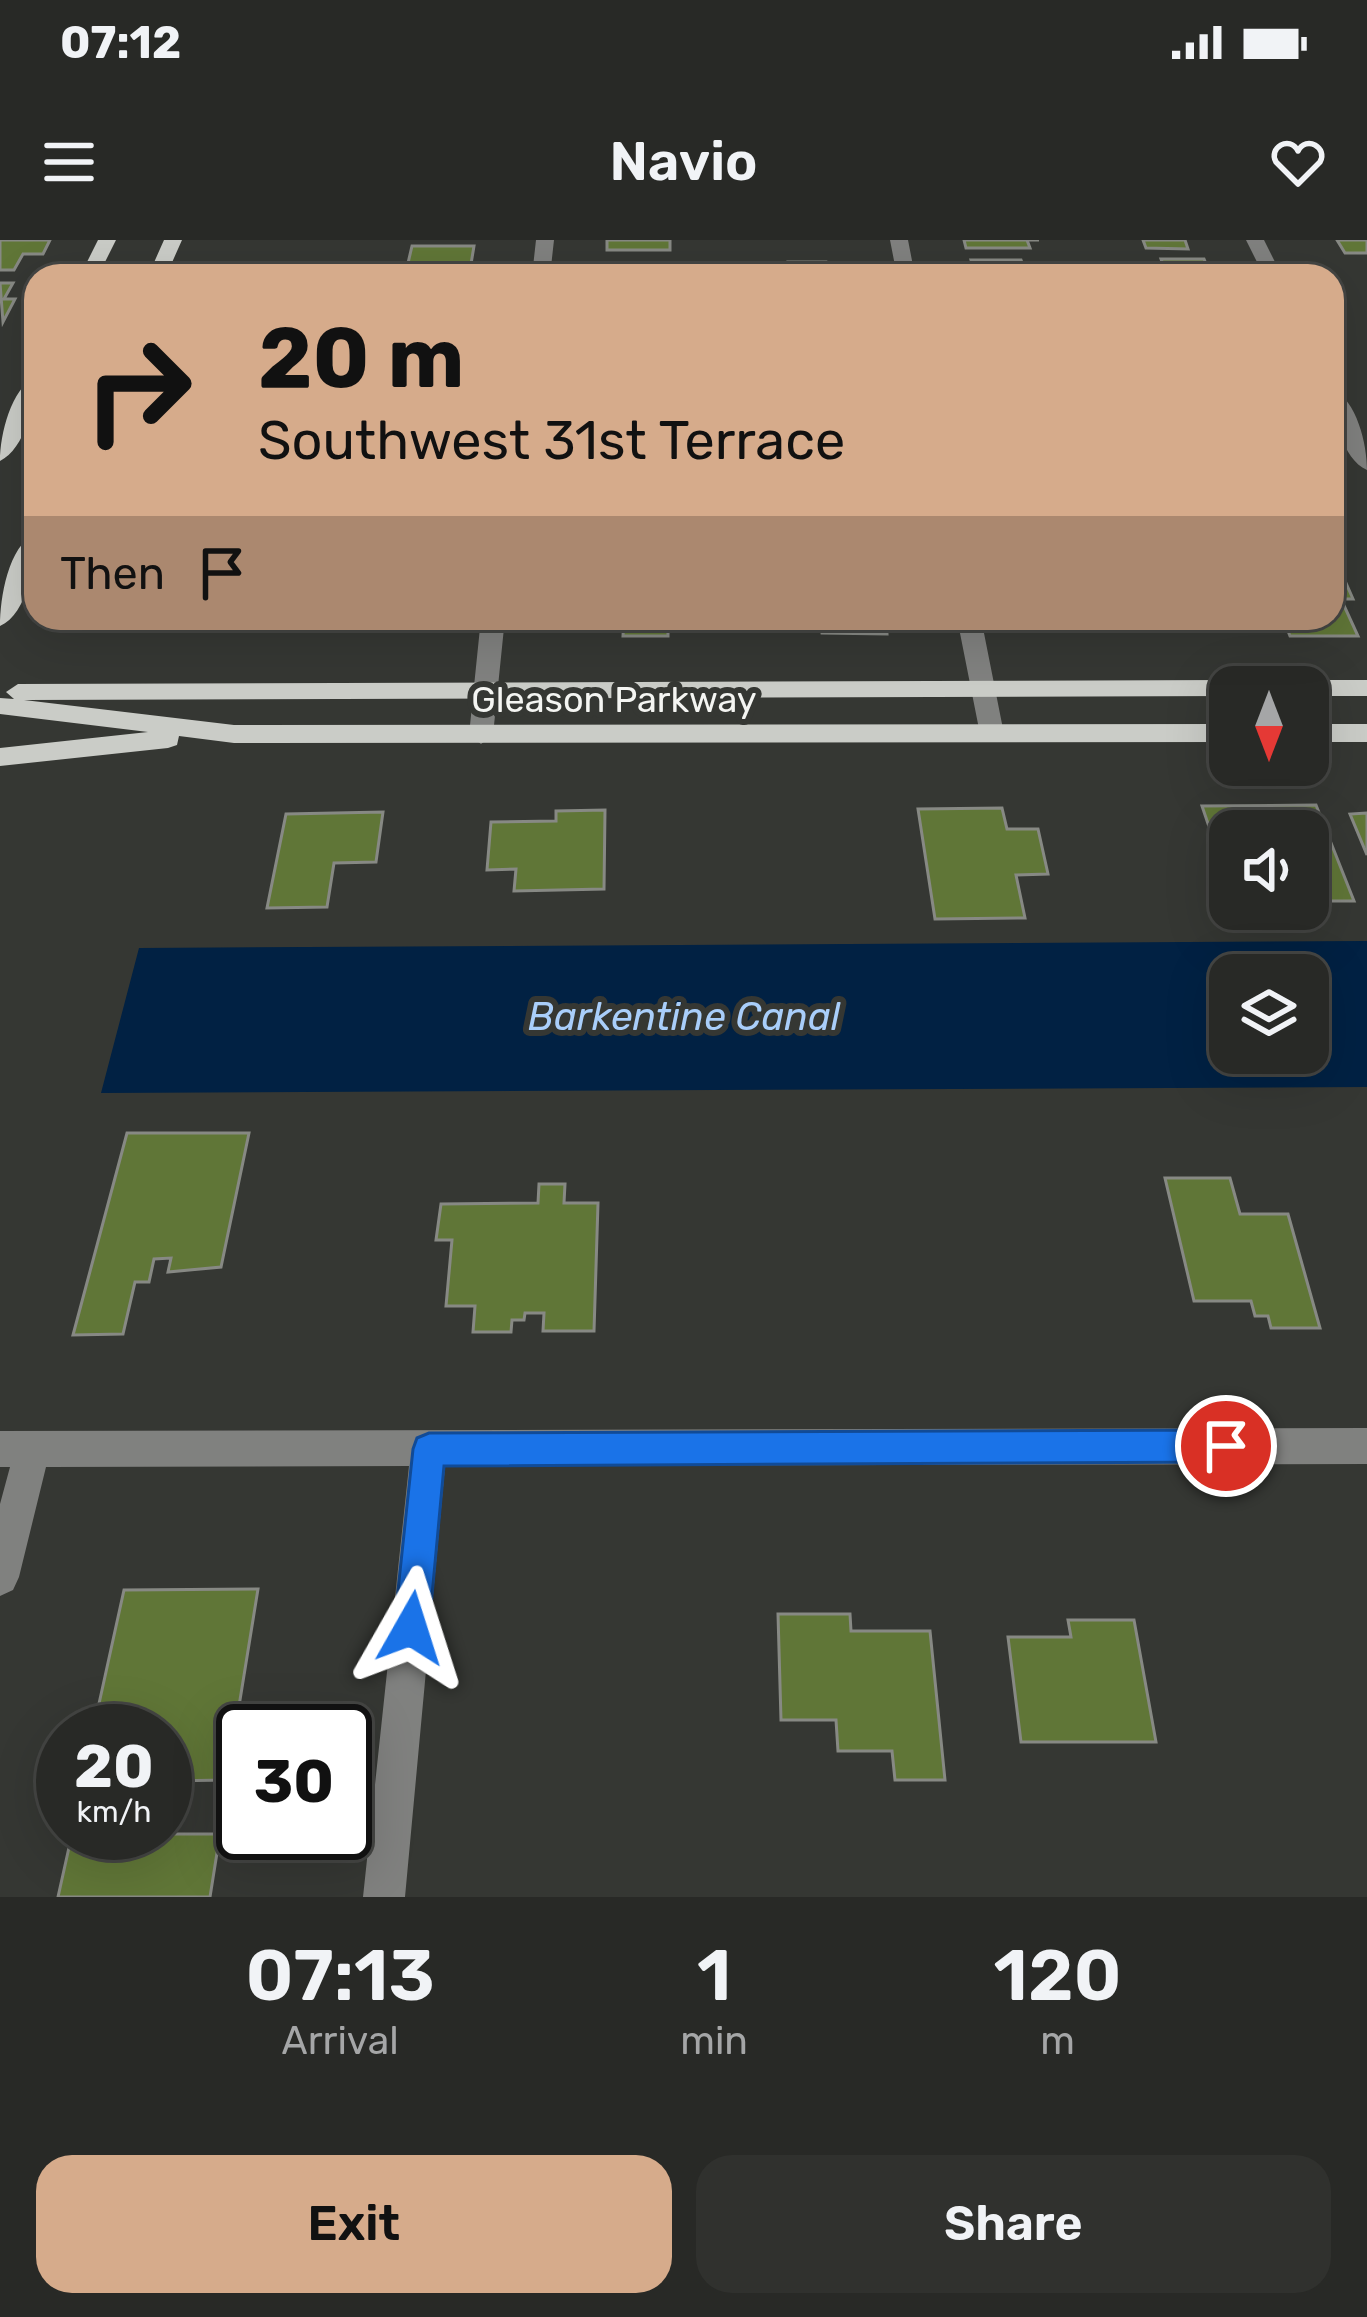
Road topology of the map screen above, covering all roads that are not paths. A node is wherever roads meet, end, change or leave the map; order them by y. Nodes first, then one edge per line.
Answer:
1 (24, 406) edge
2 (1344, 418) edge
3 (0, 455) edge
4 (1367, 464) edge
5 (24, 566) edge
6 (0, 618) edge
7 (492, 630) edge
8 (971, 630) edge
9 (1209, 688) edge
10 (1329, 688) edge
11 (1367, 688) edge
12 (982, 689) junction
13 (487, 691) junction
14 (0, 692) edge
15 (0, 706) edge
16 (1209, 733) edge
17 (1329, 733) edge
18 (1367, 733) edge
19 (234, 734) junction
20 (992, 734) junction
21 (481, 736) junction
22 (0, 757) edge
23 (1367, 1445) edge
24 (16, 1449) edge
25 (429, 1449) junction
26 (0, 1577) edge
27 (384, 1897) edge

1 - 3 main road
2 - 4 street
5 - 6 main road
7 - 13 street
8 - 12 street
9 - 12 main road, Gleason Parkway
10 - 11 main road
12 - 13 main road, Gleason Parkway
12 - 20 street
13 - 14 main road, Gleason Parkway
13 - 21 street
15 - 19 main road, Gleason Parkway
16 - 20 main road, Gleason Parkway
17 - 18 main road
19 - 21 main road, Gleason Parkway
19 - 22 main road
20 - 21 main road, Gleason Parkway
23 - 25 street
24 - 25 street
24 - 26 street
25 - 27 street

